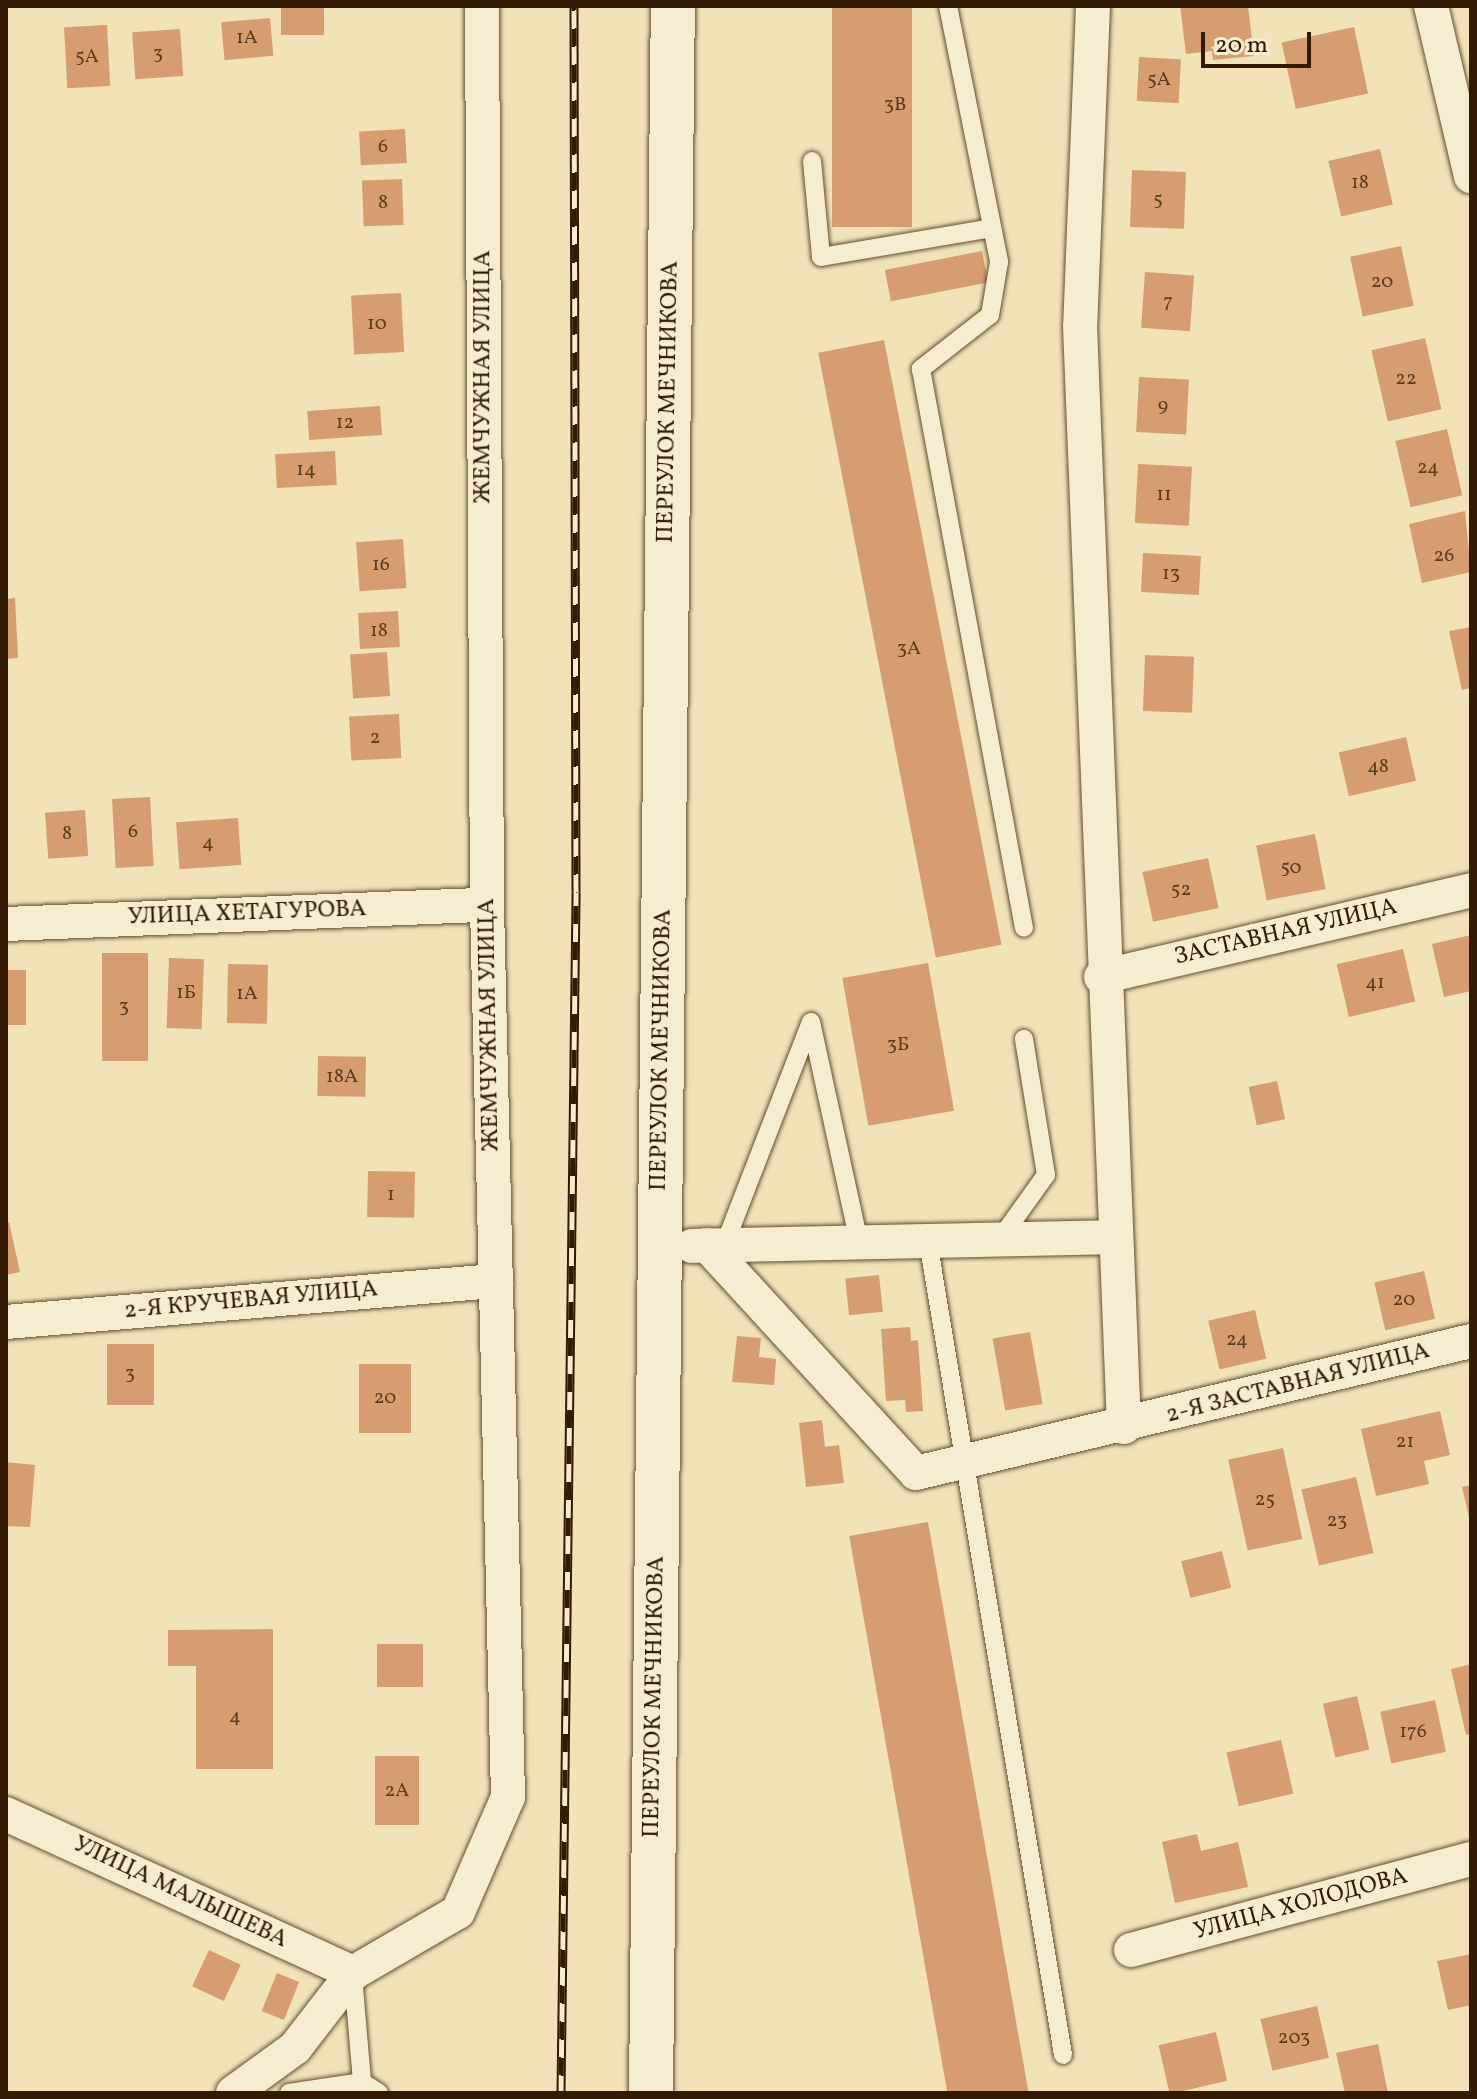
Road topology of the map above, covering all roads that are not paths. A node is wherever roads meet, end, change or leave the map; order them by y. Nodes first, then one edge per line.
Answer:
1 (482, 6) edge
2 (673, 6) edge
3 (948, 6) edge
4 (1093, 6) edge
5 (1431, 6) edge
6 (812, 161) dead end
7 (1471, 176) edge
8 (992, 228) junction
9 (1471, 890) edge
10 (487, 905) junction
11 (6, 924) edge
12 (1024, 928) dead end
13 (1101, 977) junction
14 (1024, 1039) dead end
15 (1115, 1237) junction
16 (1000, 1239) junction
17 (928, 1241) junction
18 (859, 1242) junction
19 (716, 1246) junction
20 (660, 1247) junction
21 (496, 1281) junction
22 (6, 1322) edge
23 (1471, 1341) edge
24 (1124, 1427) junction
25 (962, 1463) junction
26 (6, 1814) edge
27 (1471, 1859) edge
28 (1131, 1950) dead end
29 (353, 1973) junction
30 (1063, 2055) dead end
31 (362, 2082) junction
32 (233, 2093) edge
33 (289, 2093) edge
34 (379, 2093) edge
35 (651, 2093) edge

1 - 10 street, ЖЕМЧУЖНАЯ УЛИЦА
2 - 20 street, ПЕРЕУЛОК МЕЧНИКОВА
3 - 8 lane
4 - 13 street
5 - 7 street
6 - 8 lane
8 - 12 lane
9 - 13 street, ЗАСТАВНАЯ УЛИЦА
10 - 11 street, УЛИЦА ХЕТАГУРОВА
10 - 21 street, ЖЕМЧУЖНАЯ УЛИЦА
13 - 15 street
14 - 16 lane
15 - 16 street
15 - 24 street
16 - 17 street
17 - 18 street
17 - 25 lane
18 - 19 street
18 - 19 lane
19 - 20 street
19 - 25 street, 2-Я ЗАСТАВНАЯ УЛИЦА
20 - 35 street, ПЕРЕУЛОК МЕЧНИКОВА
21 - 22 street, 2-Я КРУЧЕВАЯ УЛИЦА
21 - 29 street, ЖЕМЧУЖНАЯ УЛИЦА
23 - 24 street, 2-Я ЗАСТАВНАЯ УЛИЦА
24 - 25 street, 2-Я ЗАСТАВНАЯ УЛИЦА
25 - 30 lane
26 - 29 street, УЛИЦА МАЛЫШЕВА
27 - 28 street, УЛИЦА ХОЛОДОВА
29 - 31 lane
29 - 32 street
31 - 33 lane
31 - 34 lane

